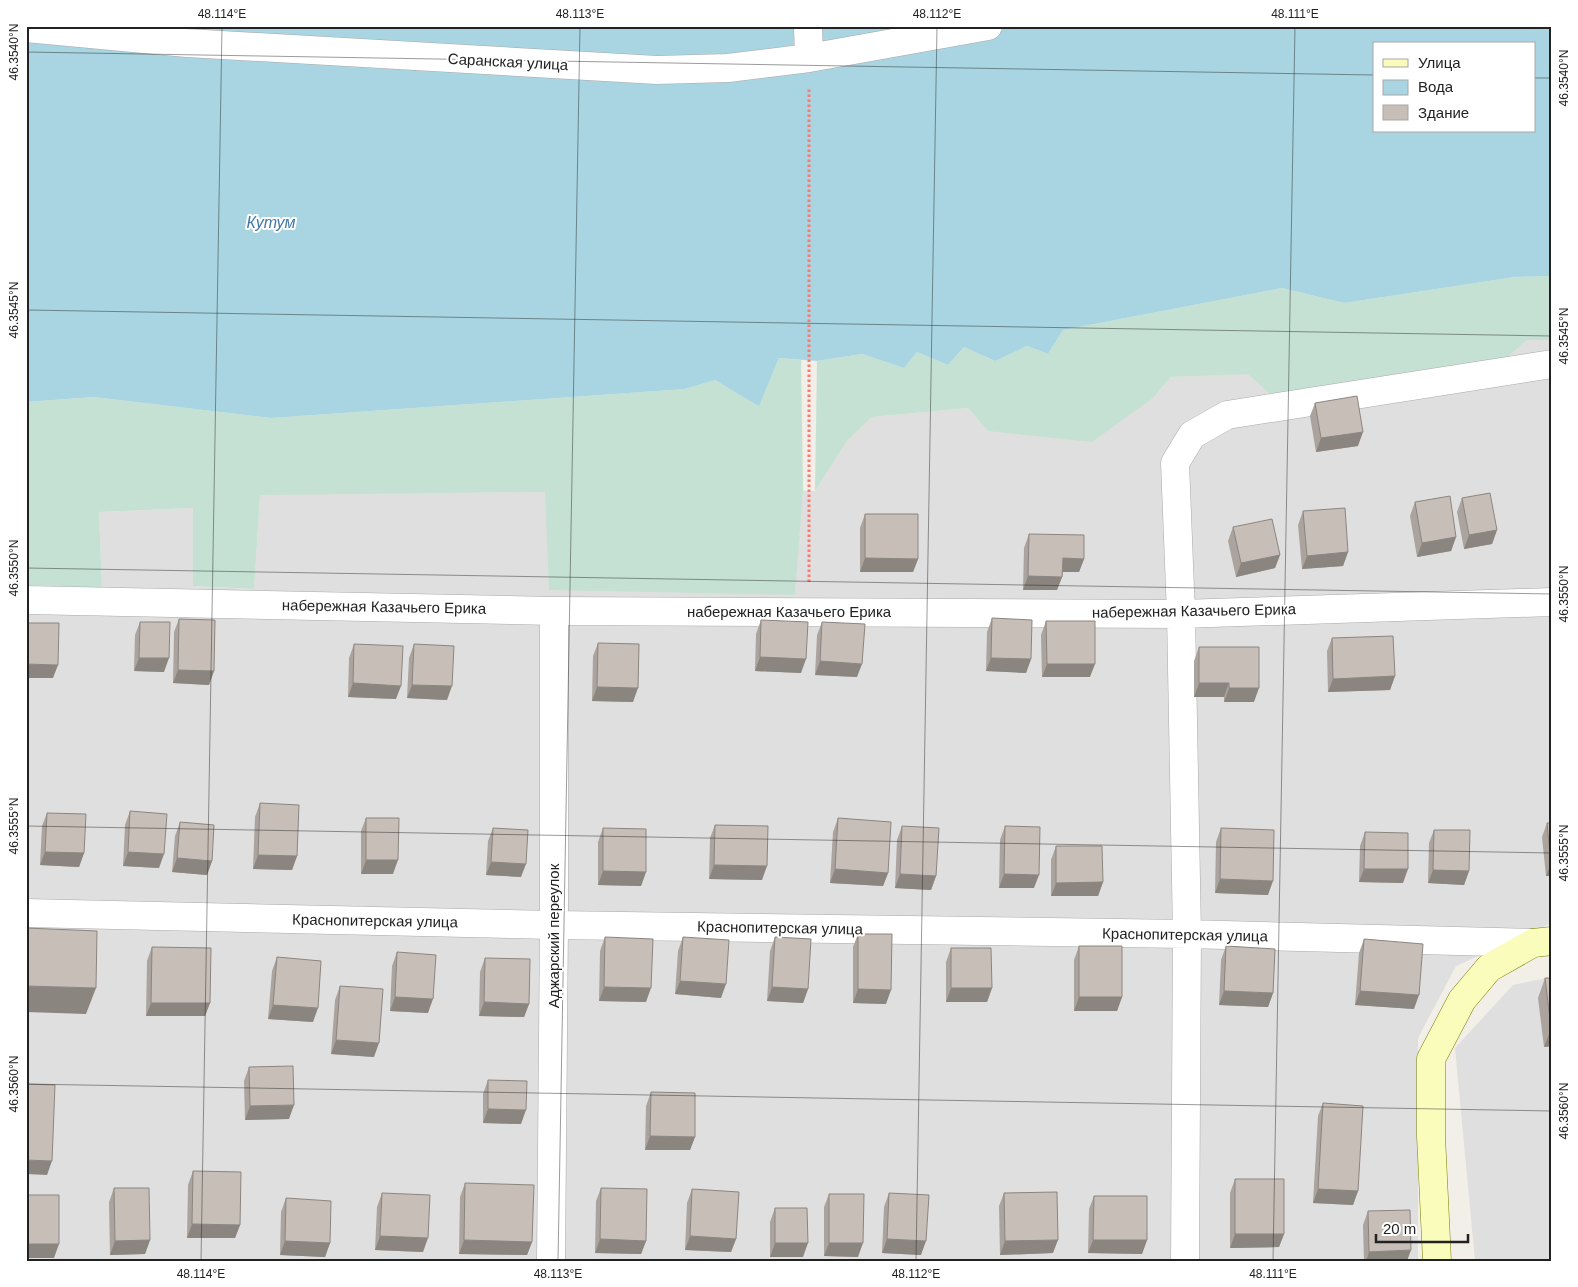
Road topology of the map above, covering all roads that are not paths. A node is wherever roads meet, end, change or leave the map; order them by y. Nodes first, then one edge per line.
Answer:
1 (808, 26) edge
2 (988, 26) edge
3 (26, 28) edge
4 (809, 58) junction
5 (1552, 364) edge
6 (26, 600) edge
7 (1552, 602) edge
8 (554, 611) junction
9 (1181, 614) junction
10 (26, 913) edge
11 (554, 925) junction
12 (1187, 934) junction
13 (1542, 942) edge
14 (551, 1261) edge
15 (1185, 1261) edge
16 (1436, 1261) edge

1 - 4 street
2 - 4 street, Саранская улица
3 - 4 street, Саранская улица
5 - 9 street
6 - 8 street, набережная Казачьего Ерика
7 - 9 street, набережная Казачьего Ерика
8 - 9 street, набережная Казачьего Ерика
8 - 11 street, Аджарский переулок
9 - 12 street
10 - 11 street, Краснопитерская улица
11 - 12 street, Краснопитерская улица
11 - 14 street, Аджарский переулок
12 - 13 street, Краснопитерская улица
12 - 15 street
13 - 16 main road, Краснопитерская улица

